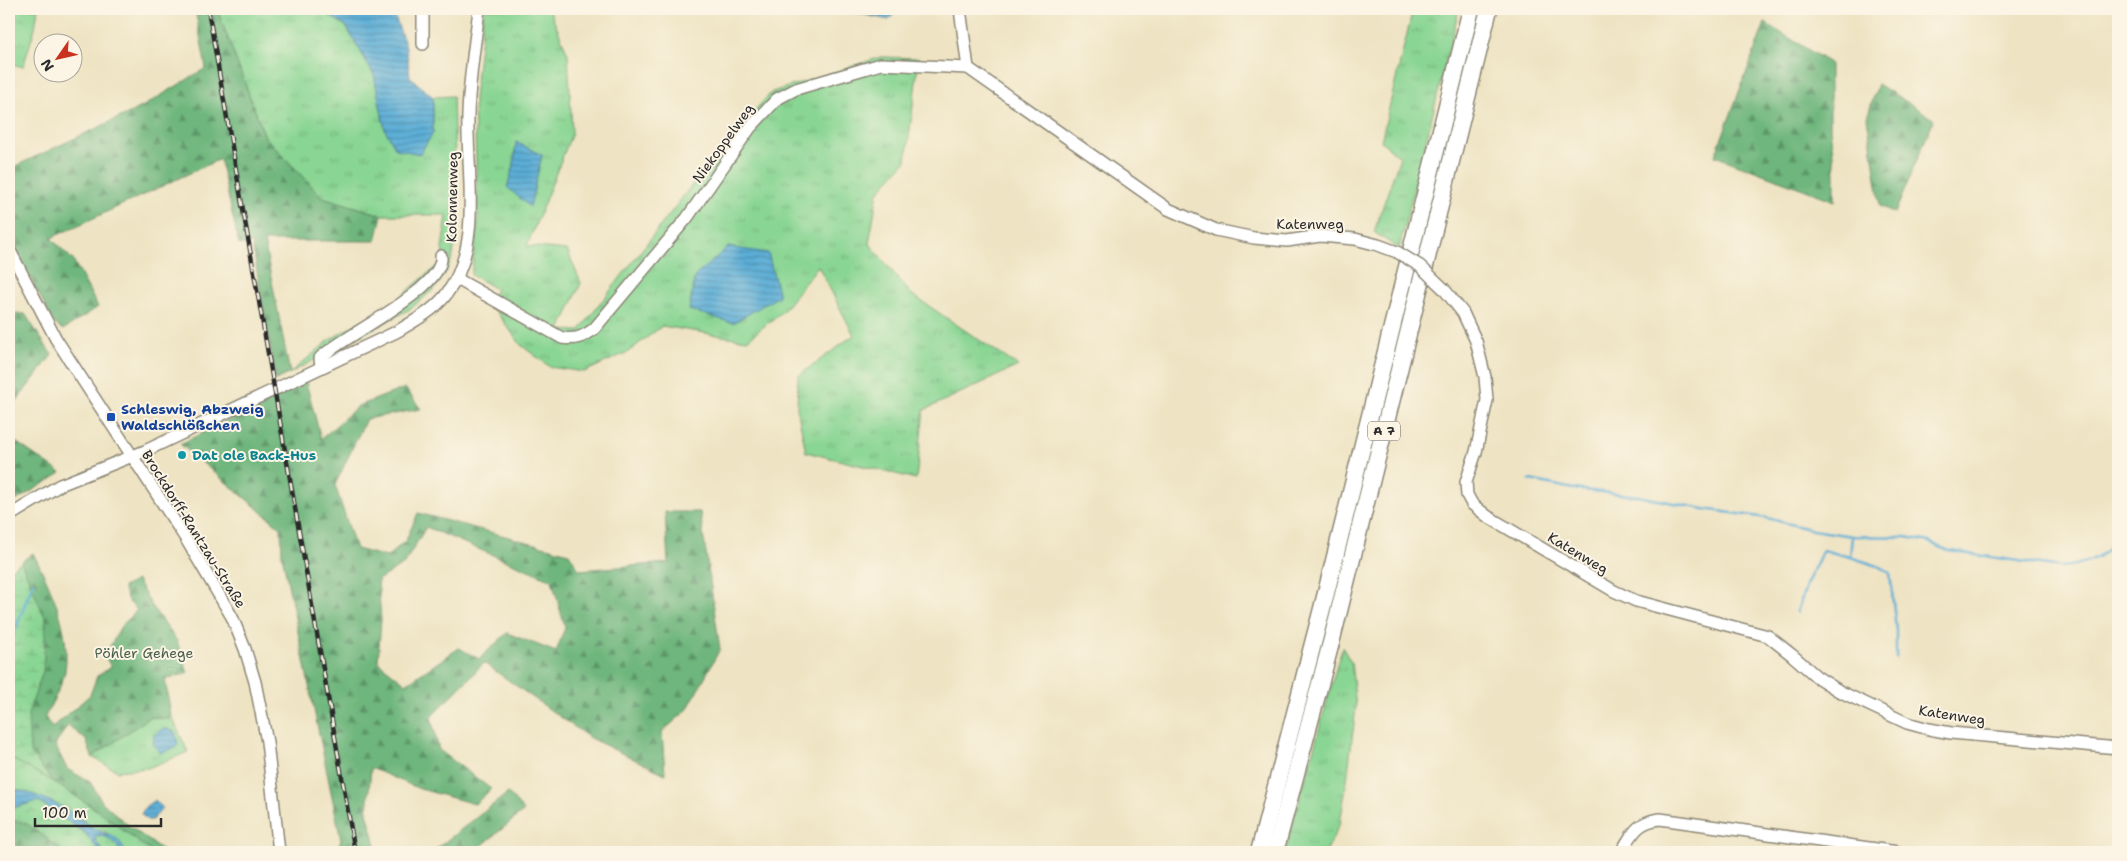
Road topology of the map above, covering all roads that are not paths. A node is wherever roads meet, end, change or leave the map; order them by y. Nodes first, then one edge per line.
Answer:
1 (423, 9) edge
2 (479, 9) edge
3 (960, 9) edge
4 (1472, 9) edge
5 (1489, 9) edge
6 (423, 44) dead end
7 (968, 68) junction
8 (9, 249) edge
9 (441, 256) dead end
10 (457, 279) junction
11 (320, 368) junction
12 (131, 456) junction
13 (9, 516) edge
14 (2118, 748) edge
15 (278, 852) edge
16 (1258, 852) edge
17 (1275, 852) edge
18 (1621, 852) edge
19 (1898, 852) edge

1 - 6 street
2 - 10 street, Kolonnenweg
3 - 7 street
4 - 16 highway, A 7
5 - 17 highway, A 7
7 - 10 street, Niekoppelweg
7 - 14 street, Katenweg, bridge
8 - 12 street, Brockdorff-Rantzau-Straße
9 - 11 street, Kolonnenweg
10 - 11 street, Kolonnenweg
11 - 12 street, Kolonnenweg
12 - 13 street, Kolonnenweg
12 - 15 street, Brockdorff-Rantzau-Straße
18 - 19 street

